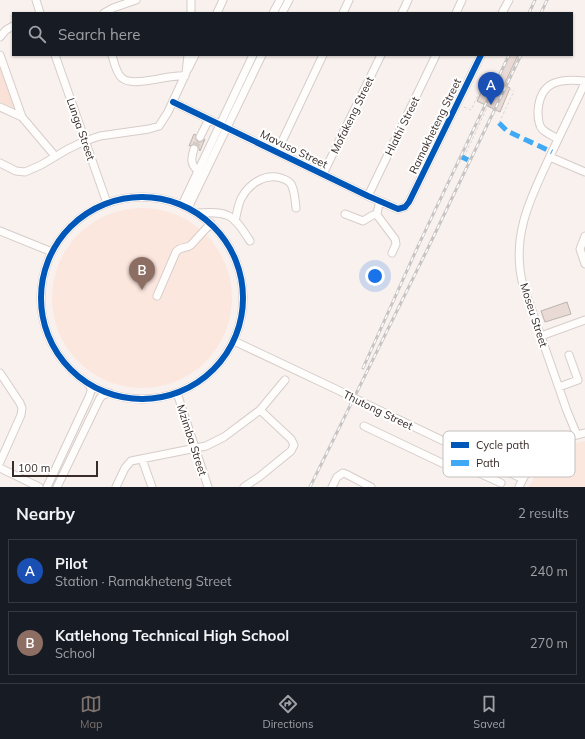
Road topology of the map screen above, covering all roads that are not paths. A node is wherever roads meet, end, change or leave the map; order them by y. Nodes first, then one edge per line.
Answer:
1 (36, 0) edge
2 (136, 0) edge
3 (191, 0) edge
4 (223, 0) edge
5 (280, 0) edge
6 (289, 0) edge
7 (349, 0) edge
8 (408, 0) edge
9 (462, 0) edge
10 (509, 0) edge
11 (40, 12) edge
12 (106, 12) edge
13 (191, 12) edge
14 (217, 12) edge
15 (274, 12) edge
16 (283, 12) edge
17 (343, 12) edge
18 (402, 12) edge
19 (456, 12) edge
20 (503, 12) edge
21 (12, 27) edge
22 (0, 37) edge
23 (0, 55) edge
24 (55, 56) edge
25 (112, 56) edge
26 (188, 56) edge
27 (195, 56) edge
28 (253, 56) edge
29 (262, 56) edge
30 (323, 56) edge
31 (381, 56) edge
32 (436, 56) edge
33 (481, 56) edge
34 (186, 75) junction
35 (585, 82) edge
36 (173, 102) junction
37 (0, 106) edge
38 (22, 117) junction
39 (209, 119) junction
40 (220, 124) junction
41 (227, 128) junction
42 (200, 137) tunnel mouth
43 (558, 139) junction
44 (85, 141) junction
45 (194, 149) tunnel mouth
46 (277, 152) junction
47 (55, 156) junction
48 (550, 156) junction
49 (0, 163) edge
50 (198, 171) junction
51 (585, 172) edge
52 (323, 174) junction
53 (368, 196) junction
54 (380, 202) junction
55 (107, 203) junction
56 (406, 205) joint
57 (185, 206) junction
58 (296, 208) dead end
59 (197, 212) junction
60 (345, 214) dead end
61 (378, 215) junction
62 (235, 221) junction
63 (211, 223) junction
64 (0, 231) edge
65 (585, 236) edge
66 (250, 241) dead end
67 (52, 252) junction
68 (392, 254) dead end
69 (585, 264) edge
70 (157, 296) dead end
71 (585, 320) edge
72 (540, 336) junction
73 (234, 341) junction
74 (569, 355) dead end
75 (0, 373) edge
76 (285, 380) dead end
77 (86, 381) junction
78 (558, 387) junction
79 (177, 393) junction
80 (112, 394) junction
81 (260, 410) junction
82 (364, 426) dead end
83 (574, 431) edge
84 (585, 433) edge
85 (576, 435) edge
86 (443, 441) edge
87 (194, 448) junction
88 (142, 458) junction
89 (0, 462) edge
90 (443, 463) edge
91 (0, 468) edge
92 (487, 477) edge
93 (519, 477) edge
94 (523, 479) joint
95 (500, 483) dead end
96 (39, 487) edge
97 (47, 487) edge
98 (57, 487) edge
99 (116, 487) edge
100 (152, 487) edge
101 (208, 487) edge
102 (244, 487) edge
103 (332, 487) edge
104 (371, 487) edge
105 (519, 487) edge

1 - 11 street
2 - 12 street
3 - 13 street
4 - 14 street
5 - 15 street
6 - 16 street
7 - 17 street
8 - 18 street
9 - 19 street
10 - 20 street
21 - 22 street
23 - 38 street
24 - 44 street, Lunga Street
25 - 34 street
26 - 34 street
27 - 34 street
28 - 40 street
29 - 41 street
30 - 46 street
31 - 52 street, Mofakeng Street
32 - 53 street, Hlathi Street
33 - 56 street, Ramakheteng Street
34 - 36 street
35 - 43 street, Moseu Street
35 - 43 street
36 - 39 street, Mavuso Street
36 - 44 street
37 - 38 street
38 - 47 street
39 - 40 street, Mavuso Street
39 - 42 street
40 - 41 street, Mavuso Street
40 - 50 street
41 - 46 street, Mavuso Street
41 - 57 street
43 - 48 street, Moseu Street
44 - 47 street
44 - 55 street, Lunga Street
45 - 50 street
46 - 52 street, Mavuso Street
47 - 49 street
48 - 51 street
48 - 72 street, Moseu Street
50 - 57 street
52 - 53 street, Mavuso Street
53 - 54 street, Mavuso Street
54 - 56 street, Mavuso Street
54 - 61 street
55 - 57 street
55 - 67 street
57 - 59 street
58 - 62 street
59 - 62 street
59 - 63 street
60 - 61 street
61 - 68 street
62 - 66 street
63 - 70 street
63 - 73 street
64 - 67 street
65 - 69 street
67 - 77 street
71 - 72 street
72 - 78 street, Moseu Street
73 - 79 street
73 - 86 street, Thutong Street, bridge
74 - 78 street
75 - 89 street
76 - 81 street
77 - 80 street
77 - 97 street
78 - 83 street, Moseu Street
79 - 80 street
79 - 87 street, Mzimba Street
80 - 98 street
81 - 87 street
81 - 102 street
82 - 90 street
84 - 85 street
87 - 88 street
87 - 101 street, Mzimba Street
88 - 99 street
88 - 100 street
91 - 96 street
92 - 95 street
93 - 94 street, Thutong Street
94 - 105 street
103 - 104 street

